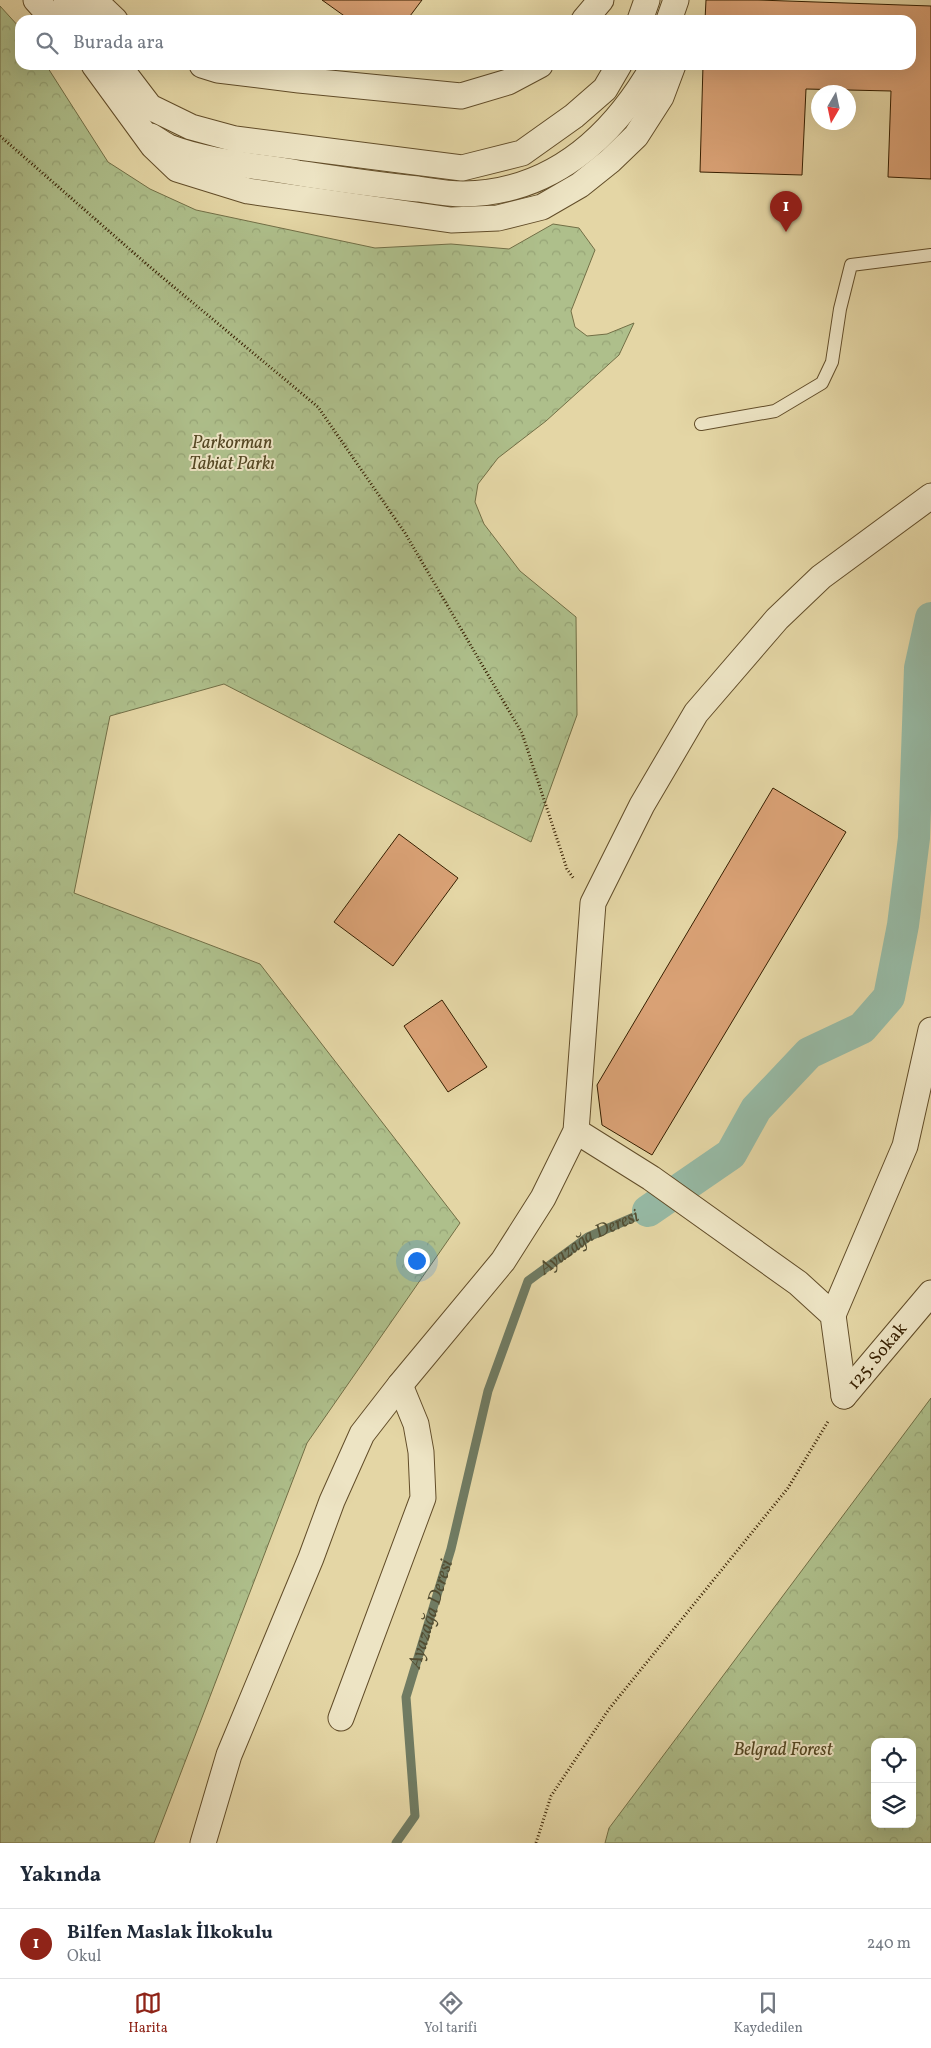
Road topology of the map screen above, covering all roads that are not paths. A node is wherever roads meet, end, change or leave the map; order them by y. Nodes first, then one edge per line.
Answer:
1 (36, 0) edge
2 (66, 0) edge
3 (94, 0) edge
4 (601, 0) edge
5 (647, 0) edge
6 (676, 0) edge
7 (684, 0) edge
8 (50, 15) edge
9 (79, 15) edge
10 (110, 15) edge
11 (588, 15) edge
12 (642, 15) edge
13 (671, 15) edge
14 (682, 15) edge
15 (98, 70) edge
16 (122, 70) edge
17 (218, 70) edge
18 (531, 70) edge
19 (616, 70) edge
20 (651, 70) edge
21 (671, 70) edge
22 (139, 129) junction
23 (931, 255) edge
24 (701, 424) dead end
25 (931, 496) edge
26 (931, 1030) edge
27 (576, 1132) junction
28 (931, 1293) edge
29 (834, 1315) junction
30 (400, 1385) junction
31 (341, 1718) dead end
32 (203, 1843) edge

1 - 8 street
2 - 9 street
3 - 10 street
4 - 11 street
5 - 12 street
6 - 13 street
7 - 14 street
15 - 22 street
16 - 19 street
17 - 18 street
20 - 22 street
21 - 22 street
23 - 24 lane
25 - 27 street
26 - 29 street
27 - 29 street
27 - 30 street
28 - 29 street, 125. Sokak
30 - 31 street
30 - 32 street

